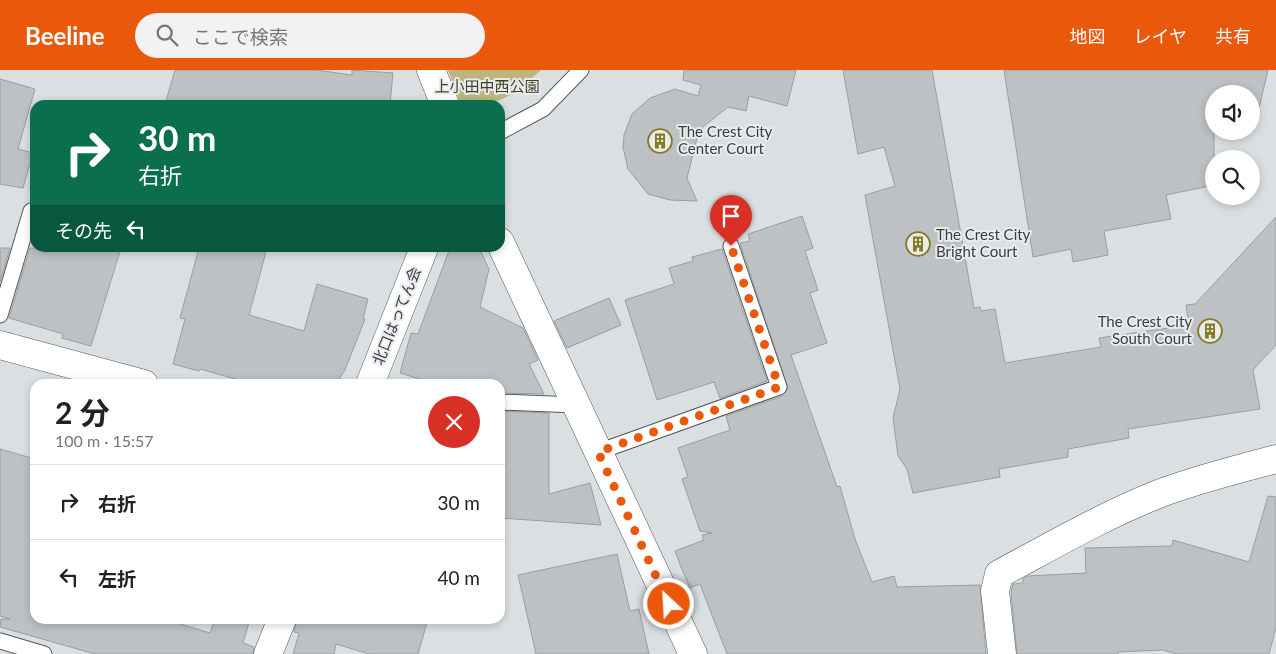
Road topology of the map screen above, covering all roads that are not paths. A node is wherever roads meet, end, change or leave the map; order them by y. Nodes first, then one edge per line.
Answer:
1 (431, 70) edge
2 (581, 70) edge
3 (443, 100) edge
4 (505, 129) edge
5 (30, 214) edge
6 (731, 246) dead end
7 (422, 252) edge
8 (505, 252) edge
9 (0, 315) edge
10 (0, 345) edge
11 (126, 379) edge
12 (372, 379) edge
13 (505, 402) edge
14 (576, 405) junction
15 (598, 452) junction
16 (1276, 459) edge
17 (280, 624) edge
18 (0, 641) edge
19 (44, 654) edge
20 (268, 654) edge
21 (693, 654) edge
22 (1002, 654) edge

1 - 3 street
2 - 4 lane
5 - 9 lane
6 - 15 lane
7 - 12 street, 北口はってん会
8 - 14 street
10 - 11 street
13 - 14 lane
14 - 15 street
15 - 21 street
16 - 22 street
17 - 20 street
18 - 19 lane

